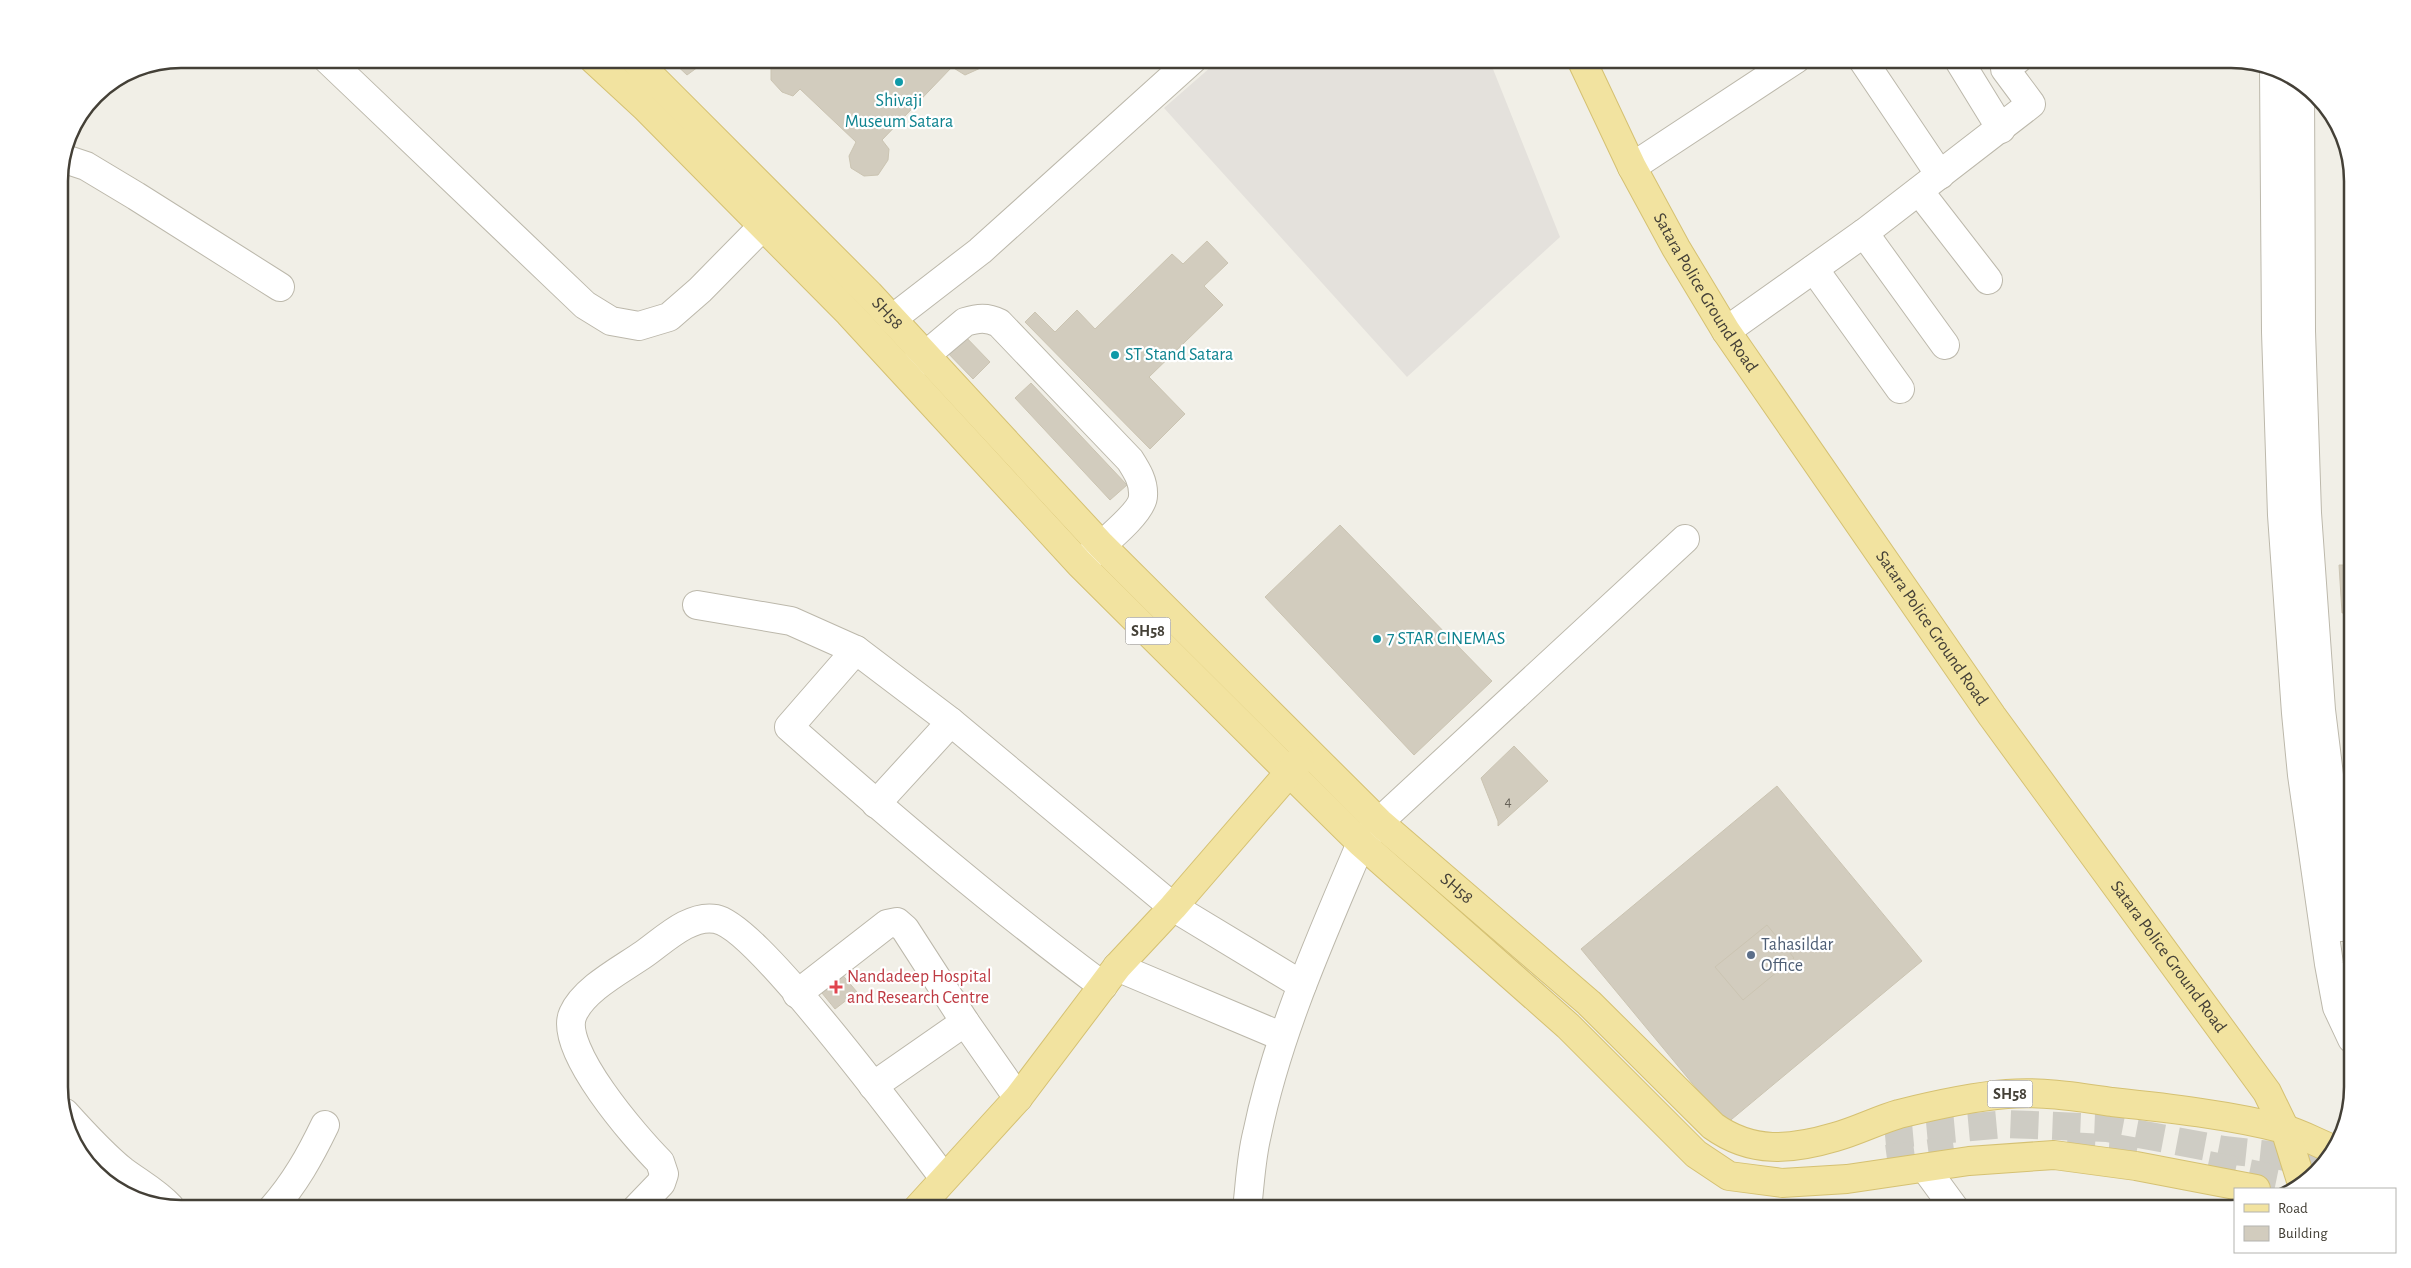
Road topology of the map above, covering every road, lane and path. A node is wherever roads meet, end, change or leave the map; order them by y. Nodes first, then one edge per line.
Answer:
1 (336, 67) edge
2 (602, 67) edge
3 (643, 67) edge
4 (1184, 67) edge
5 (1585, 67) edge
6 (1784, 67) edge
7 (1867, 67) edge
8 (1963, 67) edge
9 (2008, 67) edge
10 (2274, 77) edge
11 (2300, 92) edge
12 (2001, 129) junction
13 (69, 160) edge
14 (1632, 167) junction
15 (1940, 175) junction
16 (1919, 191) junction
17 (763, 226) junction
18 (1864, 233) junction
19 (1814, 269) junction
20 (1988, 280) dead end
21 (280, 287) dead end
22 (892, 319) junction
23 (1726, 331) junction
24 (1945, 345) dead end
25 (925, 355) junction
26 (904, 374) junction
27 (1900, 390) dead end
28 (1685, 539) dead end
29 (1101, 545) junction
30 (1080, 564) junction
31 (697, 604) dead end
32 (856, 650) junction
33 (951, 722) junction
34 (1309, 750) junction
35 (1289, 772) junction
36 (2341, 773) edge
37 (2302, 775) junction
38 (876, 804) junction
39 (1380, 822) junction
40 (1361, 843) junction
41 (1173, 907) junction
42 (2344, 943) edge
43 (1110, 976) junction
44 (1302, 985) junction
45 (797, 994) junction
46 (965, 1022) junction
47 (2344, 1022) edge
48 (1283, 1037) junction
49 (1651, 1065) junction
50 (873, 1086) junction
51 (1629, 1087) junction
52 (1018, 1098) junction
53 (74, 1122) edge
54 (325, 1125) dead end
55 (2285, 1129) junction
56 (1836, 1137) junction
57 (2326, 1146) edge
58 (1925, 1168) junction
59 (2300, 1176) edge
60 (944, 1178) junction
61 (1782, 1183) junction
62 (2251, 1188) edge
63 (163, 1199) edge
64 (280, 1200) edge
65 (645, 1200) edge
66 (925, 1200) edge
67 (1248, 1200) edge
68 (1948, 1200) edge

1 - 17 street
2 - 17 main road, SH58 / SH58
3 - 22 main road, SH58 / SH58
4 - 22 street
5 - 14 main road, Satara Police Ground Road
6 - 14 street
7 - 15 street
8 - 12 street
9 - 12 street
10 - 37 street
11 - 36 street
12 - 15 street
13 - 21 street
14 - 23 main road, Satara Police Ground Road
15 - 16 street
16 - 18 street
16 - 20 street
17 - 26 main road, SH58 / SH58
18 - 19 street
18 - 24 street
19 - 23 street
19 - 27 street
22 - 25 main road, SH58 / SH58
23 - 55 main road, Satara Police Ground Road
25 - 26 street
25 - 29 main road, SH58 / SH58
25 - 29 street
26 - 30 main road, SH58 / SH58
28 - 39 street
29 - 30 street
29 - 34 main road, SH58 / SH58
30 - 35 main road, SH58 / SH58
31 - 32 street
32 - 33 street
32 - 38 street
33 - 38 street
33 - 41 street
34 - 35 main road
34 - 39 main road, SH58 / SH58
35 - 40 main road, SH58 / SH58
35 - 41 main road
36 - 37 street
36 - 42 street
37 - 47 street
38 - 43 street
39 - 40 street
39 - 49 main road, SH58 / SH58
40 - 44 street
40 - 51 main road, SH58 / SH58
41 - 43 main road
41 - 44 street
43 - 48 street
43 - 52 main road
44 - 48 street
45 - 46 street
45 - 50 street
45 - 65 street
46 - 50 street
46 - 52 street
48 - 67 street
49 - 51 main road
49 - 56 main road, SH58 / SH58
50 - 60 street
51 - 61 main road, SH58 / SH58
52 - 60 main road
53 - 63 street
54 - 64 street
55 - 56 main road, SH58 / SH58
55 - 57 main road, SH58 / SH58
55 - 59 main road, Satara Police Ground Road
56 - 61 main road
58 - 61 main road, SH58 / SH58
58 - 62 main road, SH58 / SH58
58 - 68 street
60 - 66 main road

